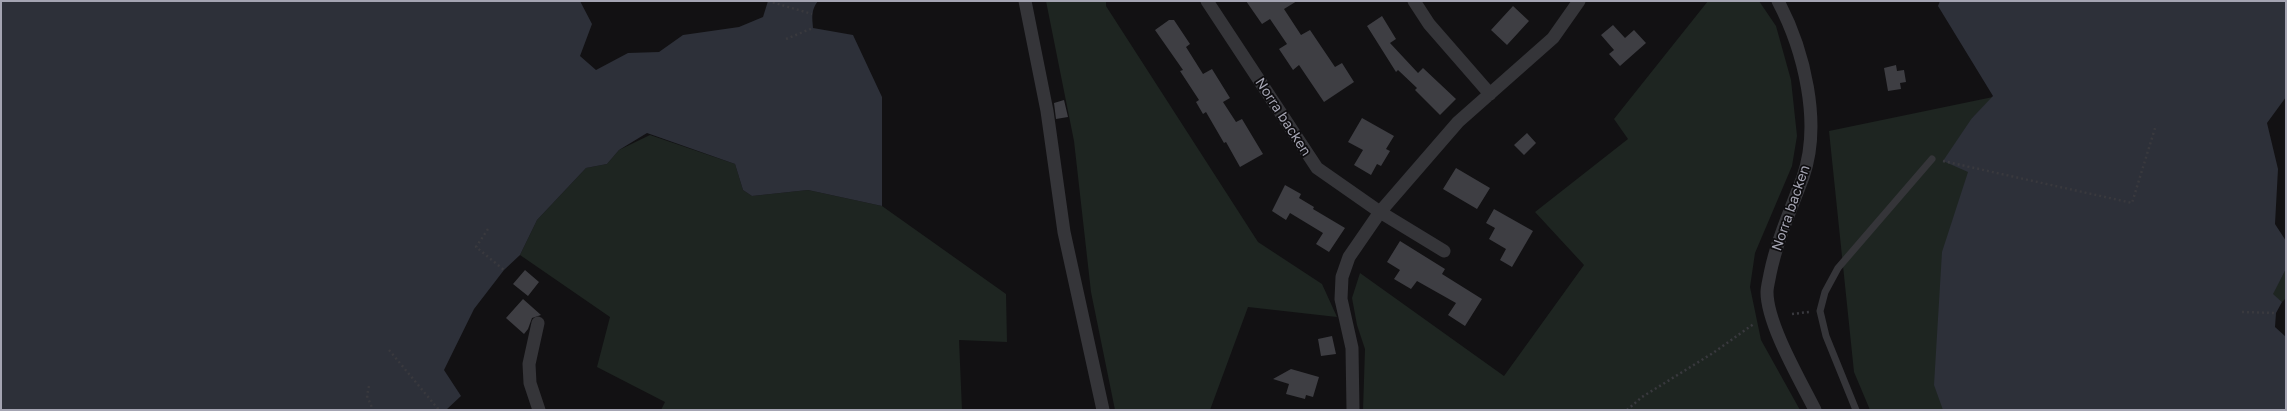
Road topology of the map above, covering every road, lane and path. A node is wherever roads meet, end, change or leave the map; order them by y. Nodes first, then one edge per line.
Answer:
1 (768, 1) edge
2 (1025, 1) edge
3 (1207, 1) edge
4 (1414, 1) edge
5 (1579, 1) edge
6 (1778, 1) edge
7 (812, 14) dead end
8 (813, 28) dead end
9 (786, 39) dead end
10 (1490, 94) junction
11 (2156, 125) dead end
12 (1932, 159) dead end
13 (1943, 161) dead end
14 (1380, 212) junction
15 (488, 229) dead end
16 (1444, 251) dead end
17 (504, 270) dead end
18 (1820, 311) junction
19 (2242, 312) dead end
20 (2276, 313) dead end
21 (1792, 314) dead end
22 (538, 323) dead end
23 (1755, 323) dead end
24 (390, 350) dead end
25 (369, 386) dead end
26 (374, 410) edge
27 (440, 410) edge
28 (539, 410) edge
29 (1104, 410) edge
30 (1353, 410) edge
31 (1627, 410) edge
32 (1815, 410) edge
33 (1856, 410) edge

1 - 7 path
2 - 29 street
3 - 14 street, Norra backen
4 - 10 street
5 - 10 street
6 - 32 street, Norra backen
8 - 9 path
10 - 14 street
11 - 13 path
12 - 18 lane
14 - 16 street, Norra backen
14 - 30 street
15 - 17 path
18 - 21 path
18 - 33 lane
19 - 20 path
22 - 28 street
23 - 31 path
24 - 27 path
25 - 26 path

